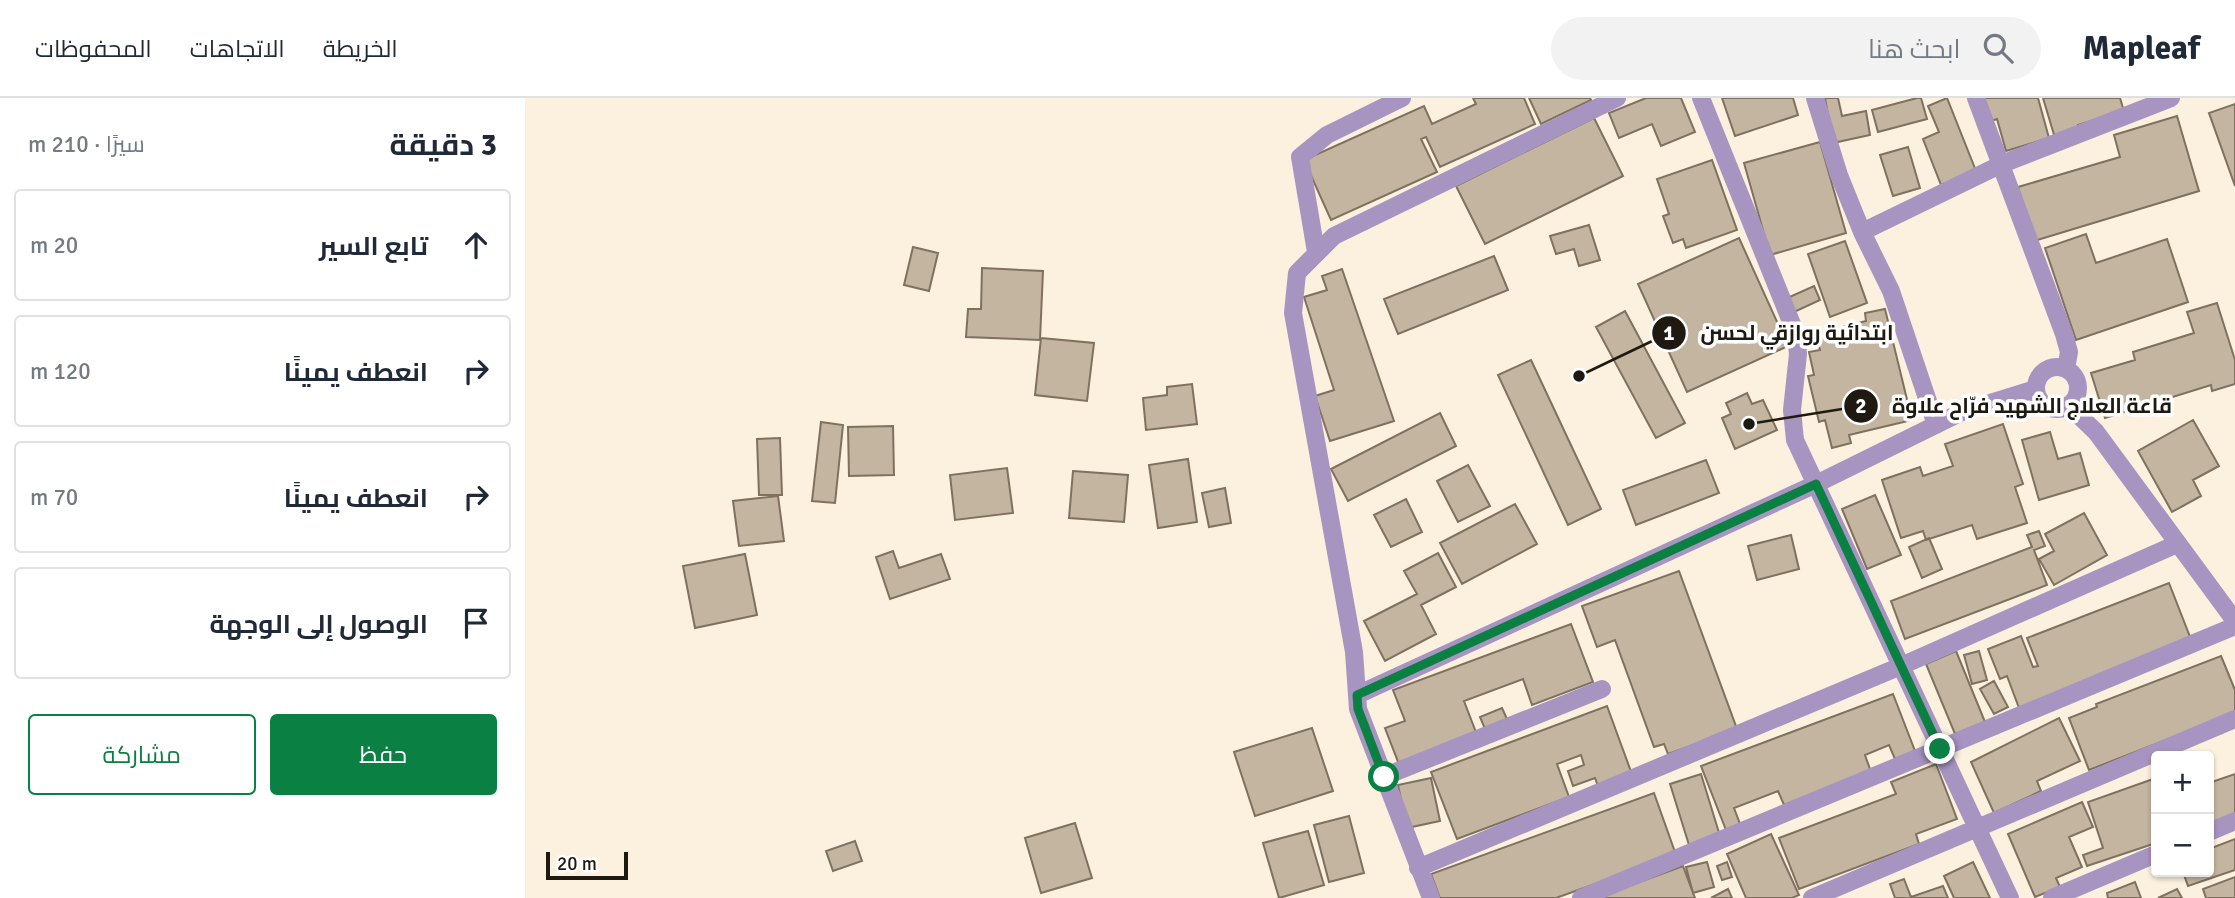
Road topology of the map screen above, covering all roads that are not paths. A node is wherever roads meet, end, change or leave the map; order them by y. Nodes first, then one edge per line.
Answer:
1 (1402, 98) edge
2 (1617, 98) edge
3 (1700, 98) edge
4 (1815, 98) edge
5 (1976, 98) edge
6 (2171, 98) edge
7 (2002, 164) junction
8 (1862, 232) junction
9 (1316, 252) junction
10 (2066, 369) junction
11 (2035, 389) junction
12 (2068, 405) junction
13 (1936, 425) junction
14 (1816, 484) junction
15 (2177, 544) junction
16 (2235, 621) edge
17 (2235, 626) edge
18 (1901, 666) junction
19 (1602, 689) dead end
20 (1357, 695) junction
21 (2235, 719) edge
22 (1940, 749) junction
23 (1384, 777) junction
24 (2235, 821) edge
25 (1977, 828) junction
26 (2214, 830) edge
27 (2151, 856) edge
28 (1418, 868) junction
29 (1431, 898) edge
30 (1581, 898) edge
31 (1812, 898) edge
32 (2010, 898) edge
33 (2052, 898) edge

1 - 9 street
2 - 9 street
3 - 14 street
4 - 8 street
5 - 7 street
6 - 7 street
7 - 8 street
7 - 10 street
8 - 13 street
9 - 20 street
10 - 11 street
10 - 12 street
11 - 12 street
11 - 13 street
12 - 15 street
13 - 14 street
14 - 18 street
14 - 20 street
15 - 16 street
15 - 18 street
17 - 22 street
18 - 22 street
18 - 28 street
19 - 23 street
20 - 23 street
21 - 25 street
22 - 25 street
22 - 30 street
23 - 28 street
24 - 26 street
25 - 31 street
25 - 32 street
27 - 33 street
28 - 29 street

